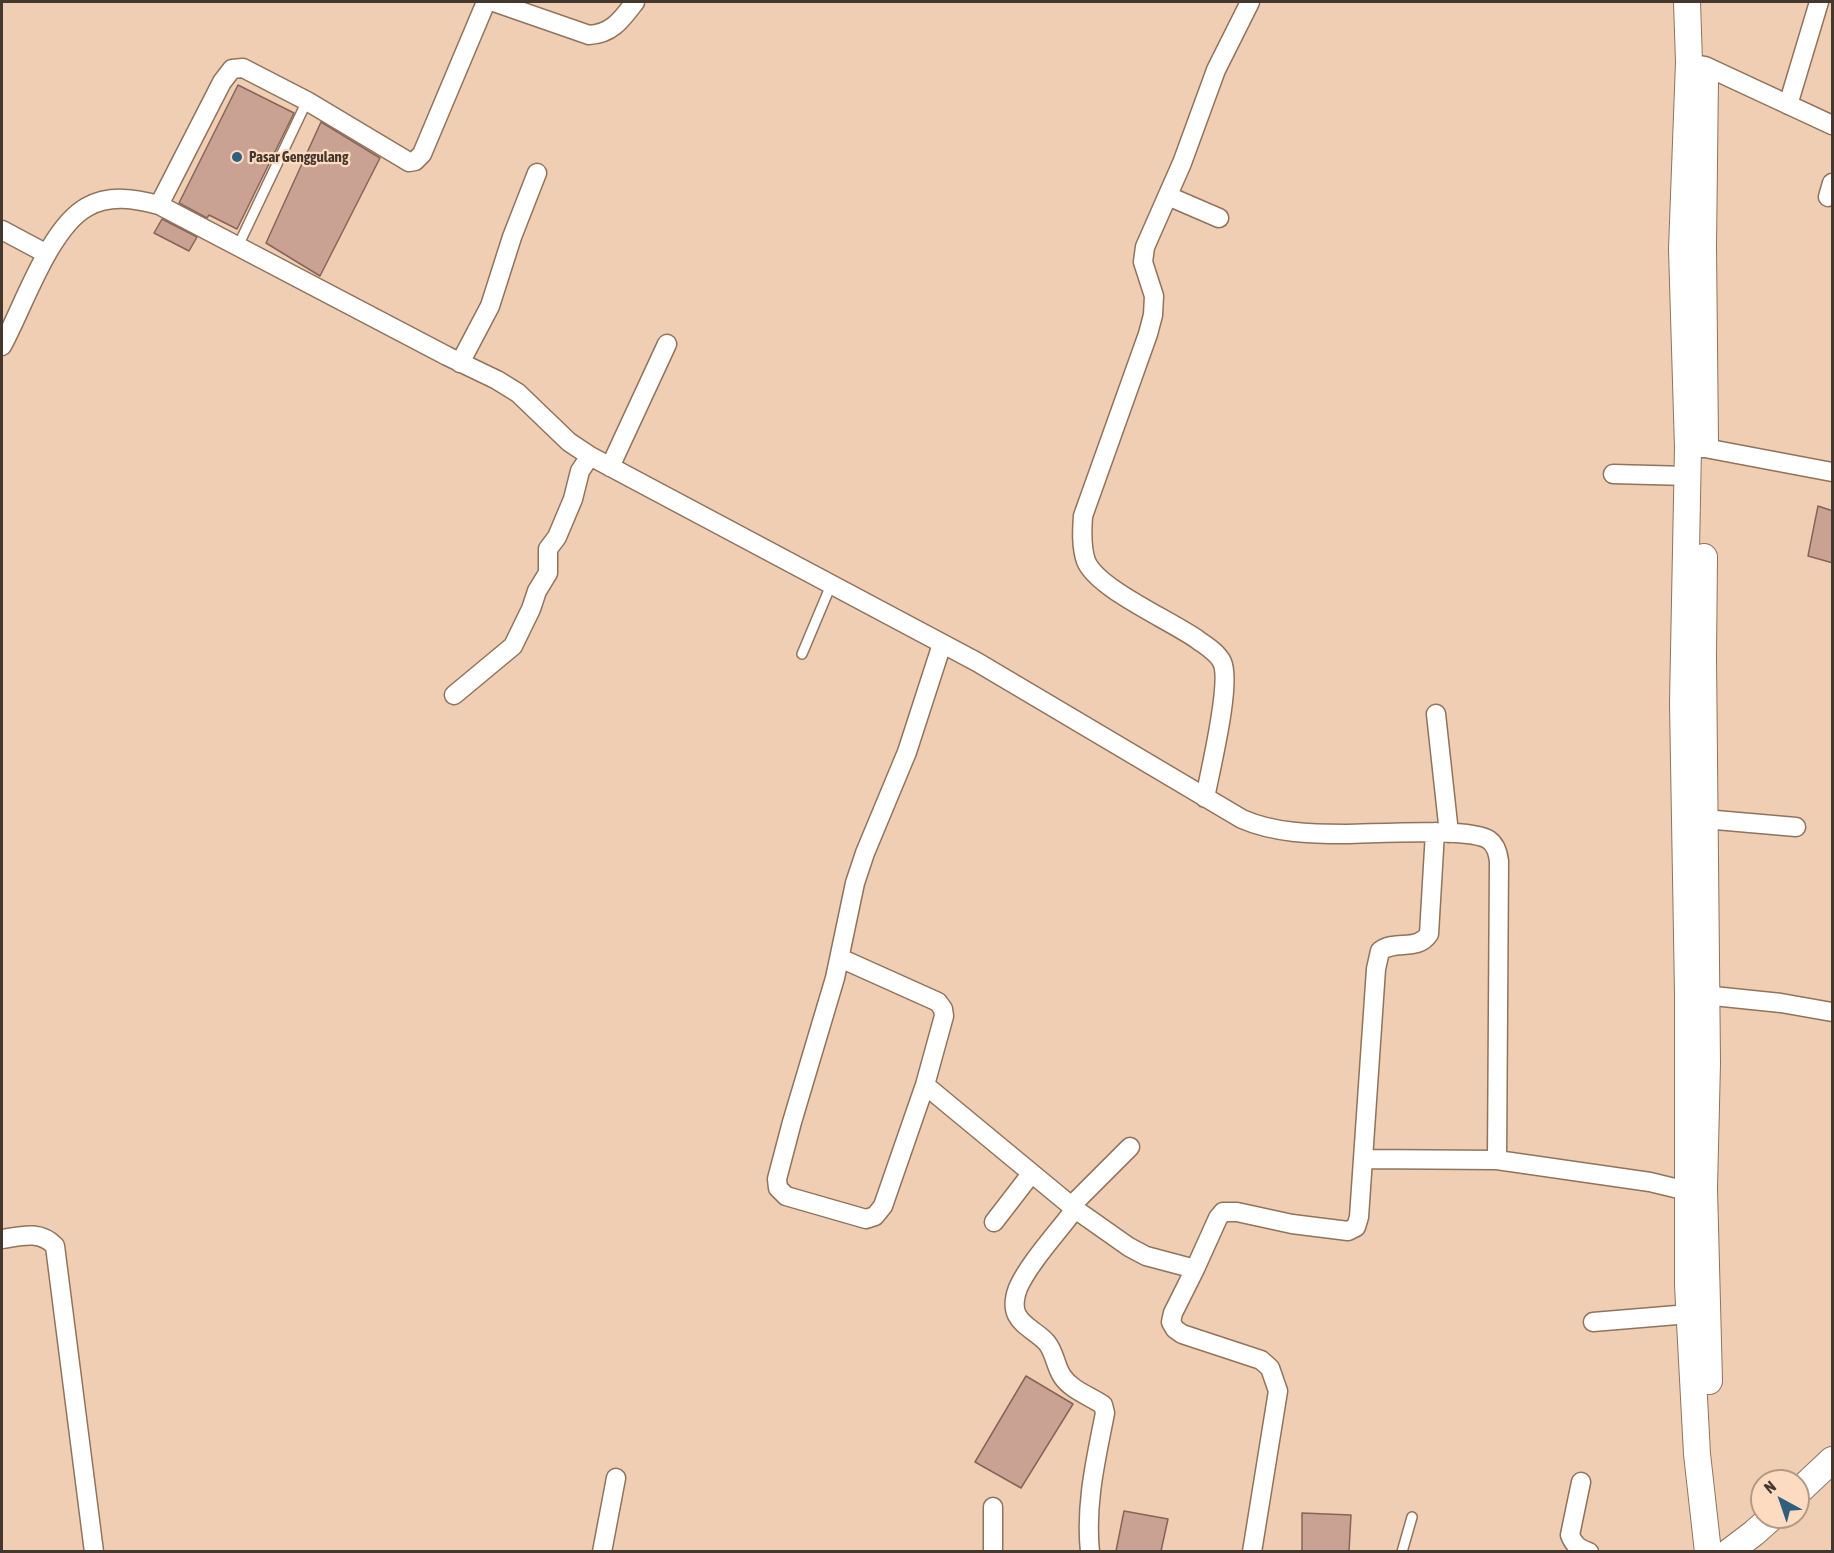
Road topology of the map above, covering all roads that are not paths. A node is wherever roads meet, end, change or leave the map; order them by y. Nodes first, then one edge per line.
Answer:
1 (486, 2) edge
2 (494, 2) edge
3 (634, 2) edge
4 (1250, 2) edge
5 (1687, 2) edge
6 (1704, 2) edge
7 (1819, 2) edge
8 (1697, 64) junction
9 (307, 101) junction
10 (1788, 105) junction
11 (1833, 125) edge
12 (537, 173) dead end
13 (1168, 196) junction
14 (159, 205) junction
15 (1219, 218) dead end
16 (2, 230) edge
17 (238, 246) junction
18 (46, 254) junction
19 (667, 344) dead end
20 (2, 346) edge
21 (460, 363) junction
22 (1697, 448) junction
23 (590, 456) junction
24 (610, 467) junction
25 (1833, 472) edge
26 (1613, 474) dead end
27 (1688, 476) junction
28 (831, 585) junction
29 (942, 644) junction
30 (802, 654) dead end
31 (454, 695) dead end
32 (1436, 714) dead end
33 (1205, 798) junction
34 (1704, 819) junction
35 (1796, 827) dead end
36 (1442, 833) junction
37 (840, 958) junction
38 (1698, 995) junction
39 (1833, 1012) edge
40 (925, 1085) junction
41 (1130, 1148) dead end
42 (1363, 1159) junction
43 (1497, 1160) junction
44 (1031, 1174) junction
45 (1696, 1189) junction
46 (1073, 1208) junction
47 (994, 1222) dead end
48 (2, 1239) edge
49 (1195, 1269) junction
50 (1689, 1314) junction
51 (1593, 1323) dead end
52 (1833, 1460) edge
53 (616, 1478) dead end
54 (1810, 1481) edge
55 (1581, 1482) dead end
56 (993, 1508) dead end
57 (1412, 1517) dead end
58 (1758, 1529) edge
59 (94, 1551) edge
60 (602, 1551) edge
61 (993, 1551) edge
62 (1090, 1551) edge
63 (1252, 1551) edge
64 (1402, 1551) edge
65 (1589, 1551) edge
66 (1708, 1551) edge
67 (1724, 1551) edge
68 (1729, 1551) edge

1 - 9 street
2 - 3 street
4 - 13 street
5 - 8 main road
6 - 8 main road
7 - 10 street
8 - 10 street
8 - 22 main road
9 - 14 street
9 - 17 lane
10 - 11 street
12 - 21 street
13 - 15 street
13 - 33 street
14 - 17 street
14 - 18 street
16 - 18 street
17 - 21 street
18 - 20 street
19 - 24 street
21 - 23 street
22 - 25 street
22 - 27 main road
22 - 34 main road
23 - 24 street
23 - 31 street
24 - 28 street
26 - 27 street
27 - 38 main road
28 - 29 street
28 - 30 lane
29 - 33 street
29 - 37 street
32 - 36 street
33 - 36 street
34 - 35 street
34 - 38 main road
36 - 42 street
36 - 43 street
37 - 40 street
37 - 40 street
38 - 39 street
38 - 45 main road
40 - 44 street
41 - 46 street
42 - 43 street
42 - 49 street
43 - 45 street
44 - 46 street
44 - 47 street
45 - 50 main road
45 - 67 main road
46 - 49 street
46 - 62 street
48 - 59 street
49 - 63 street
50 - 51 street
50 - 66 main road
52 - 54 main road
53 - 60 street
55 - 65 street
56 - 61 street
57 - 64 lane
58 - 68 main road

